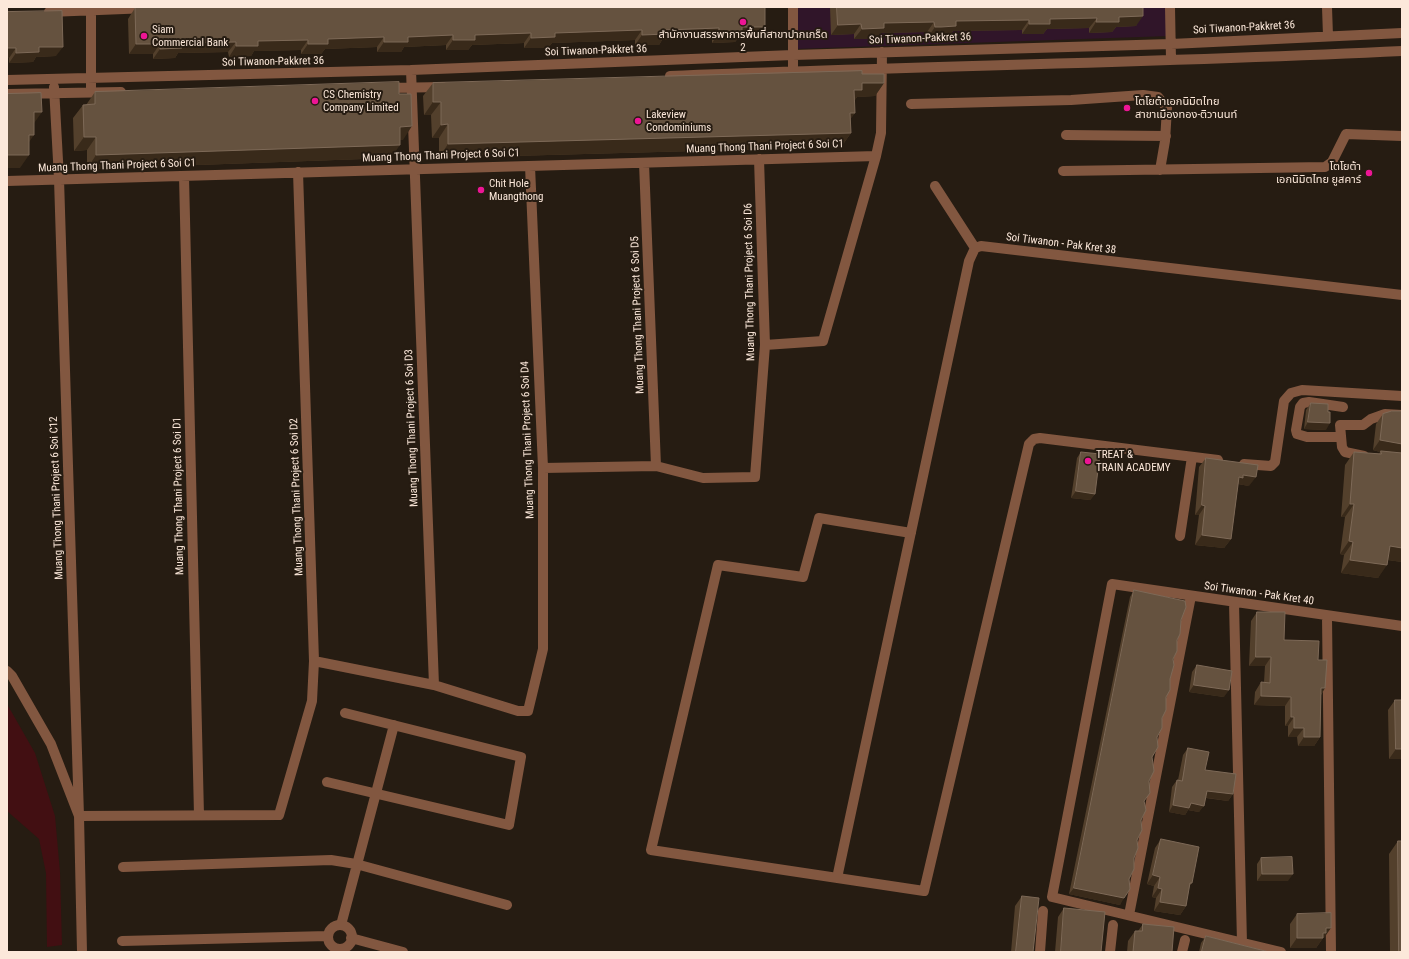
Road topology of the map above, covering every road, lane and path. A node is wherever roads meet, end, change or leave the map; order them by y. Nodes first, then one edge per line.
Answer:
1 (793, 7) edge
2 (1170, 7) edge
3 (1327, 7) edge
4 (91, 8) edge
5 (160, 8) edge
6 (38, 12) edge
7 (1402, 33) edge
8 (1328, 36) junction
9 (1270, 39) junction
10 (1171, 44) junction
11 (1402, 51) edge
12 (882, 52) junction
13 (793, 55) junction
14 (1270, 58) junction
15 (1171, 60) junction
16 (881, 69) junction
17 (411, 70) junction
18 (793, 71) junction
19 (658, 77) edge
20 (91, 78) junction
21 (54, 79) junction
22 (7, 80) edge
23 (451, 86) edge
24 (380, 88) edge
25 (412, 88) junction
26 (54, 92) junction
27 (91, 92) junction
28 (133, 92) edge
29 (7, 94) edge
30 (911, 104) dead end
31 (1066, 135) dead end
32 (1166, 136) junction
33 (1402, 136) edge
34 (876, 156) junction
35 (759, 159) junction
36 (644, 163) junction
37 (530, 166) junction
38 (414, 169) junction
39 (1160, 170) junction
40 (1063, 171) dead end
41 (298, 172) junction
42 (184, 176) junction
43 (59, 179) junction
44 (7, 181) edge
45 (934, 186) dead end
46 (975, 248) junction
47 (1402, 295) edge
48 (765, 345) junction
49 (1402, 396) edge
50 (1343, 407) dead end
51 (1402, 414) edge
52 (1341, 437) junction
53 (1192, 457) junction
54 (1372, 458) edge
55 (656, 466) junction
56 (543, 468) junction
57 (911, 533) junction
58 (1180, 536) dead end
59 (1192, 596) junction
60 (1234, 603) junction
61 (1327, 617) junction
62 (1402, 626) edge
63 (314, 660) junction
64 (7, 671) edge
65 (434, 685) junction
66 (345, 713) dead end
67 (394, 724) junction
68 (326, 782) dead end
69 (375, 794) junction
70 (199, 815) junction
71 (79, 816) junction
72 (356, 864) junction
73 (123, 867) dead end
74 (837, 878) junction
75 (507, 905) dead end
76 (1043, 911) dead end
77 (1129, 915) junction
78 (341, 925) junction
79 (1113, 925) dead end
80 (328, 936) junction
81 (352, 938) junction
82 (1184, 940) dead end
83 (122, 941) dead end
84 (1242, 943) junction
85 (338, 950) edge
86 (82, 952) edge
87 (403, 952) edge
88 (1040, 952) edge
89 (1110, 952) edge
90 (1182, 952) edge
91 (1281, 952) edge
92 (1331, 952) edge

1 - 13 street
2 - 10 street
3 - 8 street
4 - 5 street
4 - 6 street
4 - 20 street
7 - 8 street, Soi Tiwanon-Pakkret 36
8 - 9 street, Soi Tiwanon-Pakkret 36
9 - 10 street, Soi Tiwanon-Pakkret 36
9 - 14 street
10 - 12 street, Soi Tiwanon-Pakkret 36
10 - 15 street
11 - 14 street
12 - 13 street, Soi Tiwanon-Pakkret 36
12 - 16 street
13 - 17 street, Soi Tiwanon-Pakkret 36
13 - 18 street
14 - 15 street
15 - 16 street
16 - 18 street
16 - 34 street
17 - 20 street, Soi Tiwanon-Pakkret 36
17 - 25 street, Muang Thong Thani Project 6 Soi D3
18 - 19 street
20 - 21 street, Soi Tiwanon-Pakkret 36
20 - 27 street
21 - 22 street, Soi Tiwanon-Pakkret 36
21 - 26 street, Muang Thong Thani Project 6 Soi C12
23 - 25 street
24 - 25 street
25 - 38 street, Muang Thong Thani Project 6 Soi D3
26 - 27 street
26 - 29 street
26 - 43 street, Muang Thong Thani Project 6 Soi C12
27 - 28 street
30 - 32 street
31 - 32 street
32 - 39 street
33 - 39 street
34 - 35 street, Muang Thong Thani Project 6 Soi C1
34 - 48 street
35 - 36 street, Muang Thong Thani Project 6 Soi C1
35 - 48 street, Muang Thong Thani Project 6 Soi D6
36 - 37 street, Muang Thong Thani Project 6 Soi C1
36 - 55 street, Muang Thong Thani Project 6 Soi D5
37 - 38 street, Muang Thong Thani Project 6 Soi C1
37 - 56 street, Muang Thong Thani Project 6 Soi D4
38 - 41 street, Muang Thong Thani Project 6 Soi C1
38 - 65 street, Muang Thong Thani Project 6 Soi D3
39 - 40 street
41 - 42 street, Muang Thong Thani Project 6 Soi C1
41 - 63 street, Muang Thong Thani Project 6 Soi D2
42 - 43 street, Muang Thong Thani Project 6 Soi C1
42 - 70 street, Muang Thong Thani Project 6 Soi D1
43 - 44 street, Muang Thong Thani Project 6 Soi C1
43 - 71 street, Muang Thong Thani Project 6 Soi C12
45 - 46 street
46 - 47 street, Soi Tiwanon - Pak Kret 38
46 - 57 street
48 - 55 street, Muang Thong Thani Project 6 Soi D6
49 - 53 street
50 - 52 street
51 - 52 street
52 - 54 street
53 - 58 street
53 - 74 street
55 - 56 street
56 - 65 street, Muang Thong Thani Project 6 Soi D4
57 - 74 street
57 - 74 street
59 - 60 street, Soi Tiwanon - Pak Kret 40
59 - 77 street
59 - 77 street, Soi Tiwanon - Pak Kret 40
60 - 61 street, Soi Tiwanon - Pak Kret 40
60 - 84 street
61 - 62 street, Soi Tiwanon - Pak Kret 40
61 - 92 street
63 - 65 street
63 - 70 street, Muang Thong Thani Project 6 Soi D2
64 - 71 street
66 - 67 street
67 - 69 street
67 - 69 street
68 - 69 street
69 - 72 street
70 - 71 street
71 - 86 street, Muang Thong Thani Project 6 Soi C12
72 - 73 street
72 - 75 street
72 - 78 street
76 - 88 street
77 - 84 street
78 - 80 street
78 - 81 street
79 - 89 street
80 - 83 street
80 - 85 street
81 - 85 street
81 - 87 street
82 - 90 street
84 - 91 street

